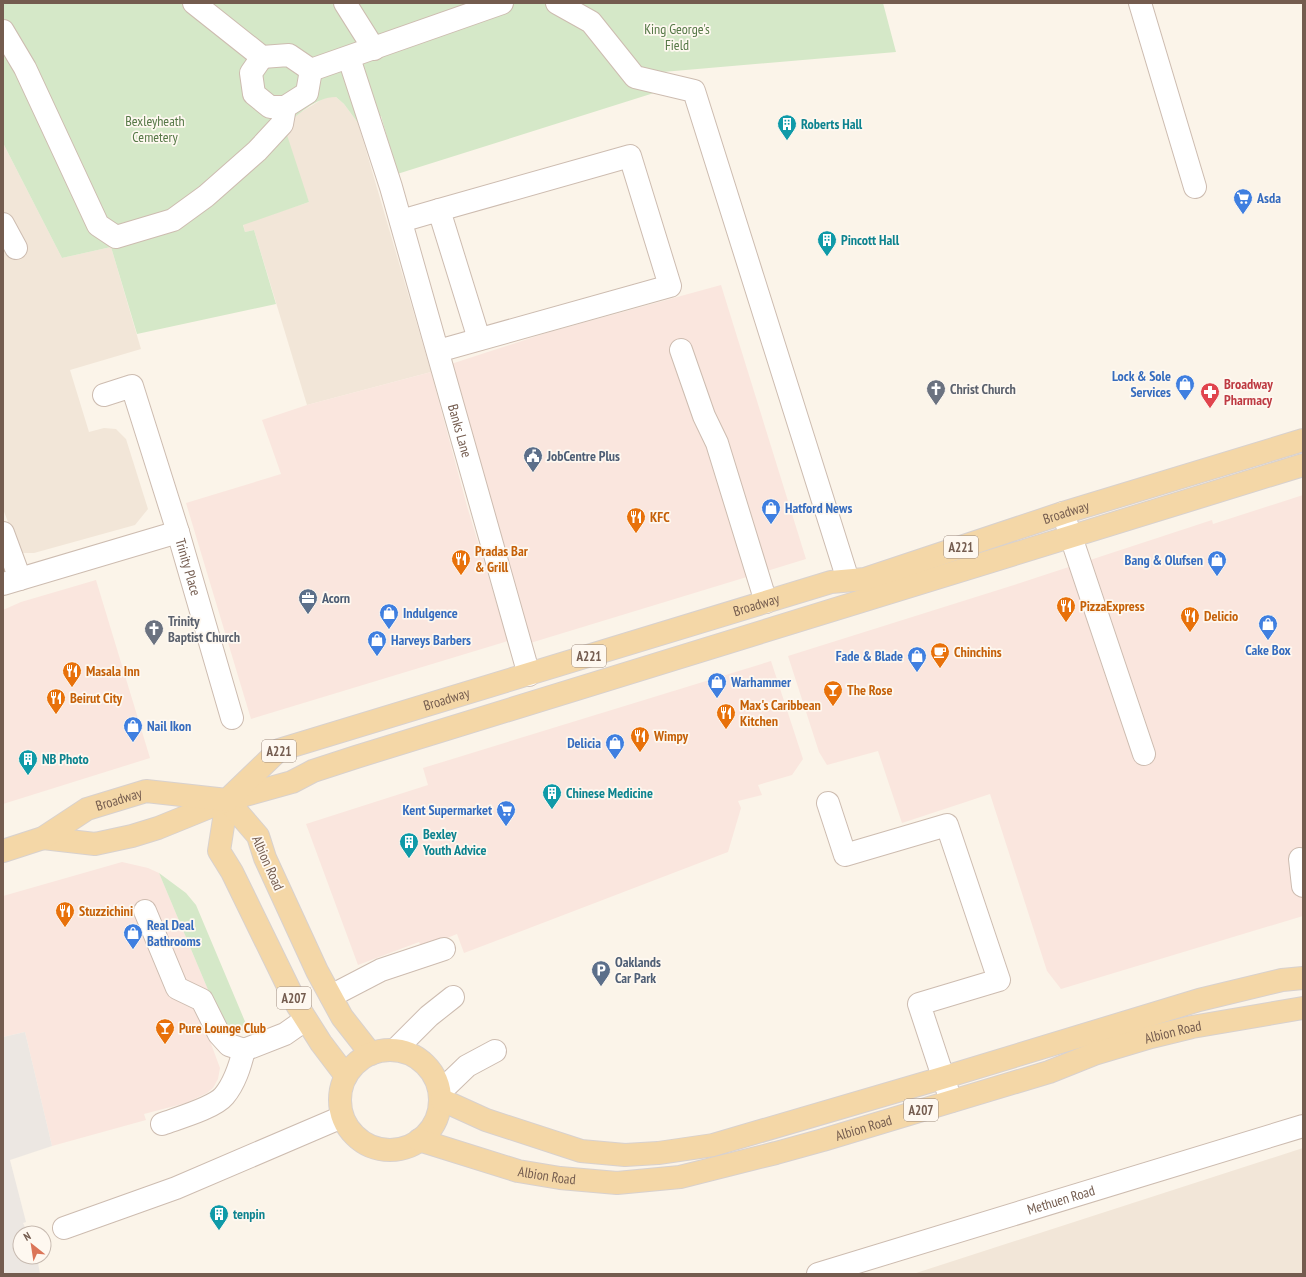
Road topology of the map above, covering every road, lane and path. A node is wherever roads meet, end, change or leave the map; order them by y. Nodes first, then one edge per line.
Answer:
1 (194, 3) edge
2 (345, 3) edge
3 (502, 3) edge
4 (557, 3) edge
5 (1140, 3) edge
6 (3, 31) edge
7 (374, 48) junction
8 (262, 57) junction
9 (349, 58) junction
10 (311, 70) junction
11 (285, 107) junction
12 (1195, 187) dead end
13 (439, 210) junction
14 (401, 222) junction
15 (3, 224) edge
16 (16, 248) dead end
17 (479, 339) junction
18 (681, 350) dead end
19 (438, 351) junction
20 (104, 396) dead end
21 (1303, 440) edge
22 (1303, 466) edge
23 (1063, 513) junction
24 (178, 532) junction
25 (3, 533) edge
26 (1070, 537) junction
27 (848, 580) junction
28 (11, 581) edge
29 (766, 602) junction
30 (528, 675) junction
31 (232, 718) dead end
32 (1144, 754) dead end
33 (227, 800) junction
34 (828, 803) dead end
35 (43, 838) junction
36 (3, 851) edge
37 (1300, 859) dead end
38 (1303, 886) edge
39 (145, 911) dead end
40 (444, 949) dead end
41 (1303, 978) edge
42 (331, 996) junction
43 (453, 997) dead end
44 (1303, 1008) edge
45 (305, 1020) junction
46 (244, 1050) junction
47 (395, 1050) junction
48 (495, 1051) dead end
49 (371, 1054) junction
50 (346, 1076) junction
51 (942, 1078) junction
52 (441, 1096) junction
53 (951, 1101) junction
54 (342, 1117) junction
55 (162, 1124) dead end
56 (1303, 1126) edge
57 (419, 1140) junction
58 (64, 1228) dead end
59 (818, 1274) edge

1 - 8 street
2 - 7 street
3 - 7 street
4 - 27 street
5 - 12 street
6 - 11 street
7 - 9 street
8 - 10 street
8 - 11 street
9 - 10 street
9 - 14 street, Banks Lane
10 - 11 street
13 - 14 street
13 - 17 street
13 - 17 street
14 - 19 street, Banks Lane
15 - 16 street
17 - 19 street
18 - 29 street
19 - 30 street, Banks Lane
20 - 24 street, Trinity Place
21 - 23 main road, Broadway / A221
22 - 26 main road, Broadway / A221
23 - 26 street
23 - 27 main road, Broadway / A221
24 - 28 street, Trinity Place
24 - 31 street, Trinity Place
25 - 28 street
26 - 32 street
26 - 33 main road, Broadway / A221
27 - 29 main road, Broadway / A221
29 - 30 main road, Broadway / A221
30 - 33 main road, Broadway / A221
33 - 35 main road, Broadway
33 - 35 main road, Broadway
33 - 42 main road, Albion Road / A207
33 - 45 main road, A207
34 - 51 street
35 - 36 main road, Broadway
37 - 38 street
39 - 46 street
40 - 42 street
41 - 51 main road, Albion Road / A207
42 - 49 main road, Albion Road / A207
43 - 47 street
44 - 53 main road, Albion Road / A207
45 - 46 street
45 - 50 main road, A207
46 - 55 street
47 - 49 main road
47 - 52 main road
48 - 52 street
49 - 50 main road
50 - 54 main road
51 - 52 main road, Albion Road / A207
51 - 53 street
52 - 57 main road
53 - 57 main road, Albion Road / A207
54 - 57 main road
54 - 58 street
56 - 59 street, Methuen Road

